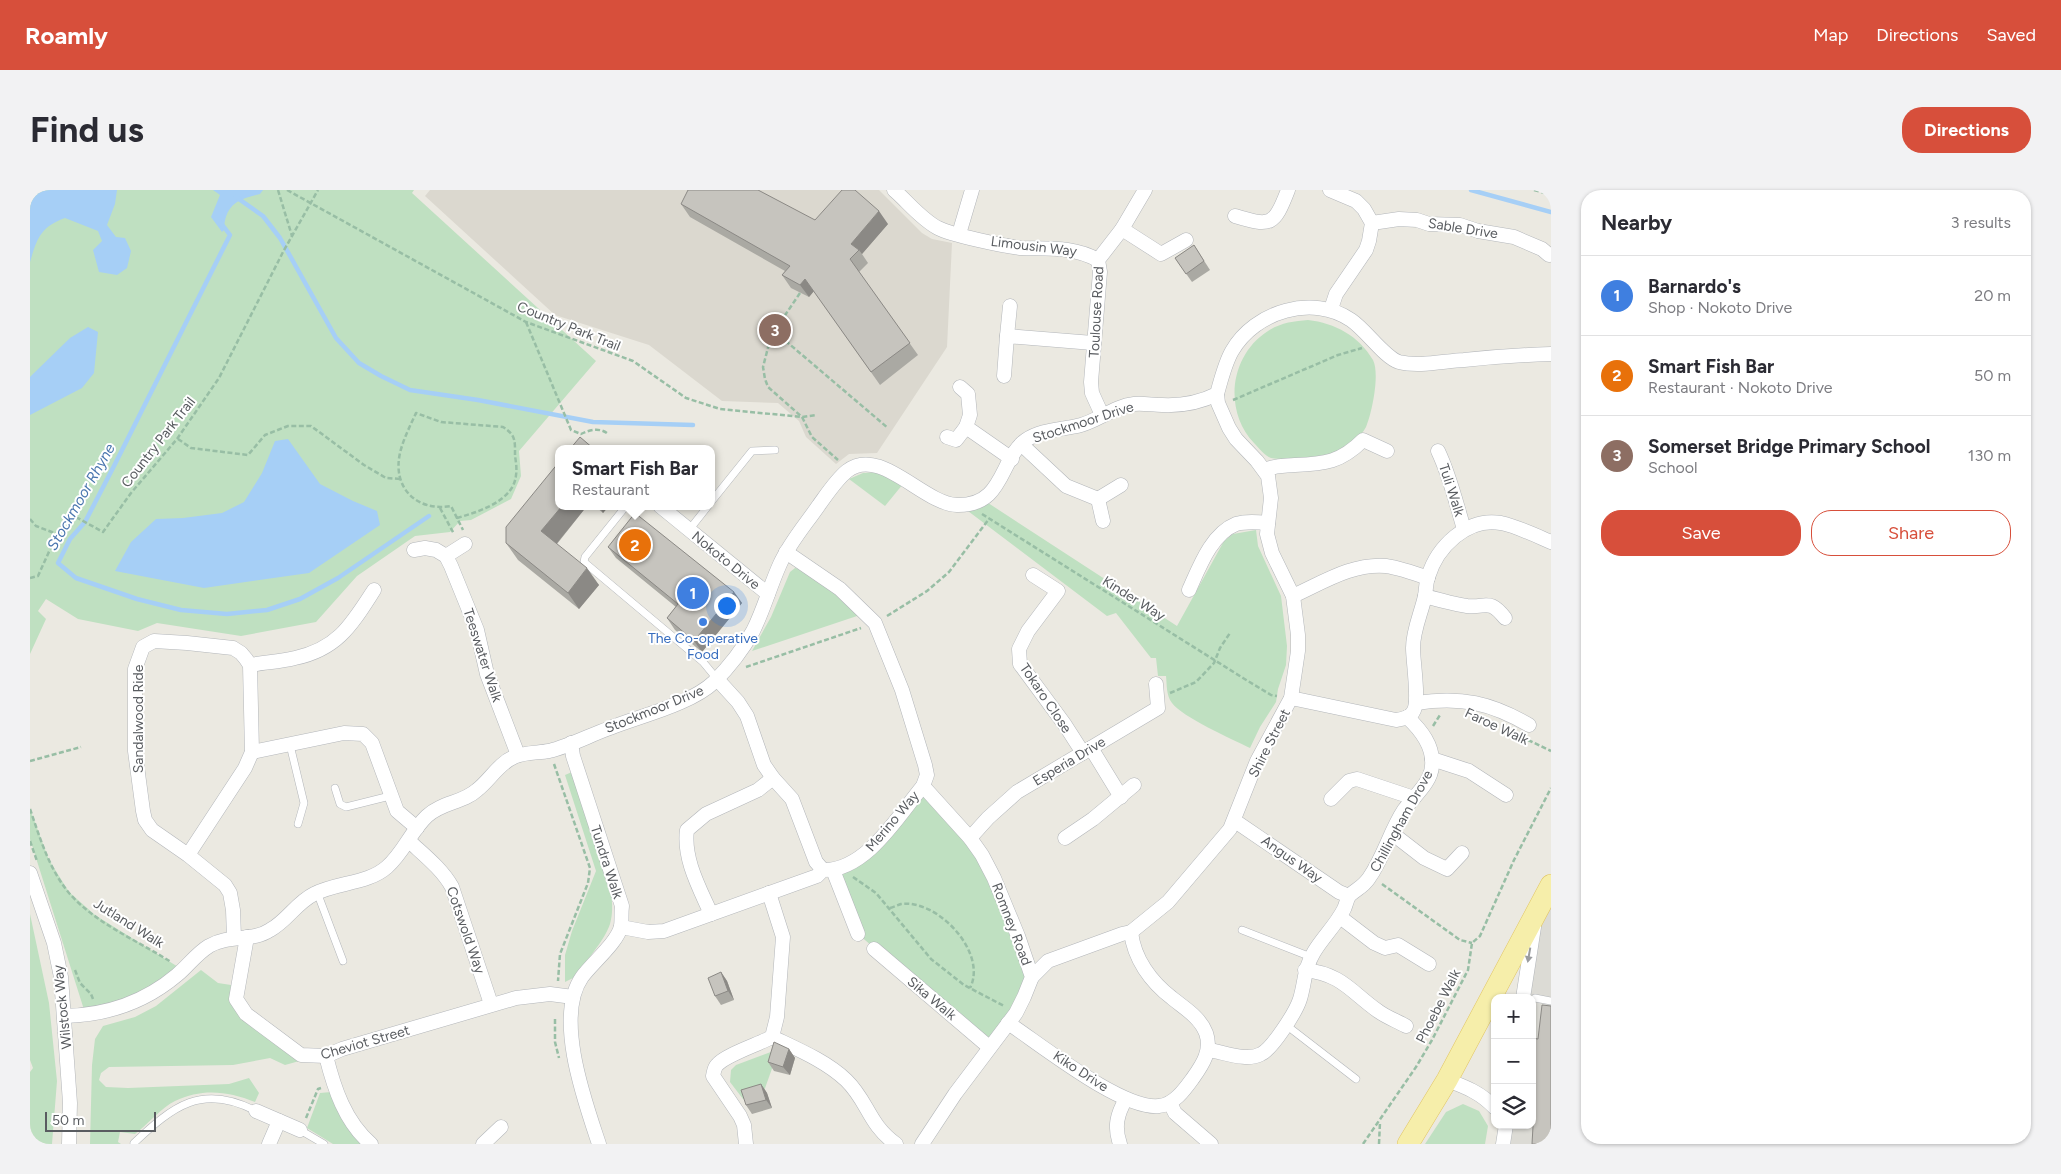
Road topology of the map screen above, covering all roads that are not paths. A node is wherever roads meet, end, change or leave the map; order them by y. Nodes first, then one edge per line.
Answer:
1 (894, 190) edge
2 (972, 190) edge
3 (1145, 190) edge
4 (1288, 190) edge
5 (1330, 190) edge
6 (1235, 216) dead end
7 (1372, 224) junction
8 (1122, 229) junction
9 (960, 234) junction
10 (1186, 240) dead end
11 (1549, 255) dead end
12 (1098, 260) junction
13 (1010, 306) dead end
14 (1331, 309) junction
15 (1007, 336) junction
16 (1093, 343) junction
17 (1551, 354) edge
18 (1004, 376) dead end
19 (960, 387) dead end
20 (1219, 400) junction
21 (1102, 415) junction
22 (966, 427) junction
23 (947, 437) dead end
24 (1021, 444) junction
25 (775, 450) dead end
26 (1387, 451) dead end
27 (1438, 451) dead end
28 (1012, 459) junction
29 (1264, 470) junction
30 (1121, 485) dead end
31 (715, 497) edge
32 (1098, 499) junction
33 (623, 510) edge
34 (665, 510) edge
35 (705, 510) edge
36 (1103, 521) dead end
37 (1268, 523) junction
38 (1464, 529) junction
39 (689, 530) junction
40 (1551, 542) edge
41 (463, 545) road end
42 (414, 550) dead end
43 (786, 552) junction
44 (446, 556) junction
45 (1033, 575) dead end
46 (1428, 578) junction
47 (374, 590) dead end
48 (1189, 590) dead end
49 (768, 594) junction
50 (1293, 596) junction
51 (1425, 596) junction
52 (1505, 618) dead end
53 (250, 665) junction
54 (721, 675) junction
55 (1156, 690) road end
56 (1291, 698) junction
57 (1416, 702) junction
58 (1407, 717) junction
59 (1526, 731) road end
60 (571, 743) junction
61 (290, 745) junction
62 (1087, 750) junction
63 (252, 752) junction
64 (518, 755) junction
65 (1432, 758) junction
66 (772, 778) junction
67 (1134, 785) dead end
68 (922, 786) junction
69 (335, 788) dead end
70 (1506, 795) dead end
71 (390, 796) junction
72 (1121, 797) junction
73 (1414, 798) junction
74 (1332, 799) dead end
75 (1235, 821) junction
76 (298, 824) dead end
77 (417, 828) junction
78 (1393, 834) junction
79 (970, 838) junction
80 (1065, 838) dead end
81 (408, 841) junction
82 (1462, 853) dead end
83 (188, 855) junction
84 (832, 869) junction
85 (30, 873) edge
86 (1551, 885) edge
87 (317, 892) junction
88 (768, 893) junction
89 (1349, 896) junction
90 (1537, 912) junction
91 (712, 914) junction
92 (1340, 918) junction
93 (621, 927) junction
94 (1242, 930) dead end
95 (1131, 932) junction
96 (858, 934) dead end
97 (240, 937) junction
98 (874, 949) dead end
99 (1311, 957) junction
100 (343, 961) dead end
101 (1429, 964) dead end
102 (1305, 970) junction
103 (1032, 977) junction
104 (1529, 994) edge
105 (572, 997) junction
106 (1536, 999) edge
107 (1551, 1001) edge
108 (490, 1004) junction
109 (65, 1016) junction
110 (1012, 1018) junction
111 (1286, 1025) junction
112 (1406, 1026) dead end
113 (772, 1037) junction
114 (989, 1047) junction
115 (1208, 1050) junction
116 (326, 1056) junction
117 (1356, 1079) dead end
118 (1447, 1080) junction
119 (1126, 1099) junction
120 (1491, 1104) edge
121 (1164, 1105) junction
122 (256, 1111) joint
123 (279, 1121) junction
124 (501, 1128) dead end
125 (1505, 1129) edge
126 (300, 1130) joint
127 (134, 1143) edge
128 (68, 1144) edge
129 (269, 1144) edge
130 (324, 1144) edge
131 (371, 1144) edge
132 (482, 1144) edge
133 (599, 1144) edge
134 (746, 1144) edge
135 (896, 1144) edge
136 (922, 1144) edge
137 (1120, 1144) edge
138 (1211, 1144) edge
139 (1408, 1144) edge
140 (1502, 1144) edge

1 - 9 street, Limousin Way
2 - 9 street
3 - 8 street, Toulouse Road
4 - 6 street
5 - 7 street
7 - 11 street, Sable Drive
7 - 14 street
8 - 10 street
8 - 12 street, Toulouse Road
9 - 12 street, Limousin Way
12 - 16 street, Toulouse Road
13 - 15 street
14 - 17 street
14 - 20 street
15 - 16 street
15 - 18 street
16 - 21 street, Toulouse Road
19 - 22 street
20 - 21 street, Stockmoor Drive
20 - 29 street, Shire Street
21 - 24 street, Stockmoor Drive
22 - 23 street
22 - 28 street
24 - 28 street, Stockmoor Drive
24 - 32 street
25 - 31 lane
26 - 29 street
27 - 38 street, Tuli Walk
28 - 43 street, Stockmoor Drive
29 - 37 street, Shire Street
30 - 32 street
32 - 36 street
33 - 54 lane
34 - 39 street, Nokoto Drive
35 - 39 lane
37 - 48 street
37 - 50 street, Shire Street
38 - 40 street
38 - 46 street
39 - 49 street, Nokoto Drive
41 - 44 street
42 - 44 street
43 - 49 street, Stockmoor Drive
43 - 68 street, Merino Way
44 - 64 street, Teeswater Walk
45 - 62 street, Tokaro Close
46 - 50 street
46 - 51 street
47 - 53 street
49 - 54 street, Stockmoor Drive
50 - 56 street, Shire Street
51 - 52 street
51 - 57 street
53 - 63 street
53 - 83 street, Sandalwood Ride
54 - 60 street, Stockmoor Drive
54 - 66 street
55 - 62 street, Esperia Drive
56 - 58 street
56 - 75 street, Shire Street
57 - 58 street
57 - 59 street, Faroe Walk
58 - 65 street, Chillingham Drove
60 - 64 street, Stockmoor Drive
60 - 93 street, Tundra Walk
61 - 63 street
61 - 71 street
61 - 76 lane
62 - 72 street
62 - 79 street, Esperia Drive
63 - 83 street
64 - 77 street
65 - 70 street
65 - 73 street, Chillingham Drove
66 - 84 street
66 - 91 street
67 - 72 street
68 - 79 street, Romney Road
68 - 84 street, Merino Way
69 - 71 lane
71 - 77 street
72 - 80 street
73 - 74 street
73 - 78 street, Chillingham Drove
75 - 89 street, Angus Way
75 - 95 street, Shire Street
77 - 81 street
78 - 82 street
78 - 89 street, Chillingham Drove
79 - 103 street, Romney Road
81 - 87 street
81 - 108 street, Cotswold Way
83 - 97 street, Sandalwood Ride
84 - 88 street, Merino Way
84 - 96 street
85 - 109 street, Wilstock Way
86 - 90 main road
87 - 97 street
87 - 100 lane
88 - 91 street, Merino Way
88 - 113 street
89 - 92 street, Chillingham Drove
90 -> 104 street
90 - 118 main road
91 - 93 street, Merino Way
92 - 99 street, Chillingham Drove
92 - 101 street
93 - 105 street
94 - 99 lane
95 - 103 street, Shire Street
95 - 115 street
97 - 109 street
97 - 116 street, Cheviot Street
98 - 114 street, Sika Walk
99 - 102 street, Chillingham Drove
102 - 111 street, Chillingham Drove
102 - 112 street
103 - 110 street, Romney Road
105 - 108 street, Cheviot Street
105 - 133 street
106 - 107 lane
108 - 116 street, Cheviot Street
109 - 128 street, Wilstock Way
110 - 114 street, Romney Road
110 - 119 street, Kiko Drive
111 - 115 street, Chillingham Drove
111 - 117 lane
113 - 134 street
113 - 135 street
114 - 136 street, Romney Road
115 - 121 street
116 - 131 street
118 - 120 street
118 - 139 main road
119 - 121 street, Kiko Drive
119 - 137 street
121 - 138 street
122 - 123 street
122 - 127 lane
123 - 126 street
123 - 129 street
124 - 132 street
125 - 140 street
126 - 130 lane

